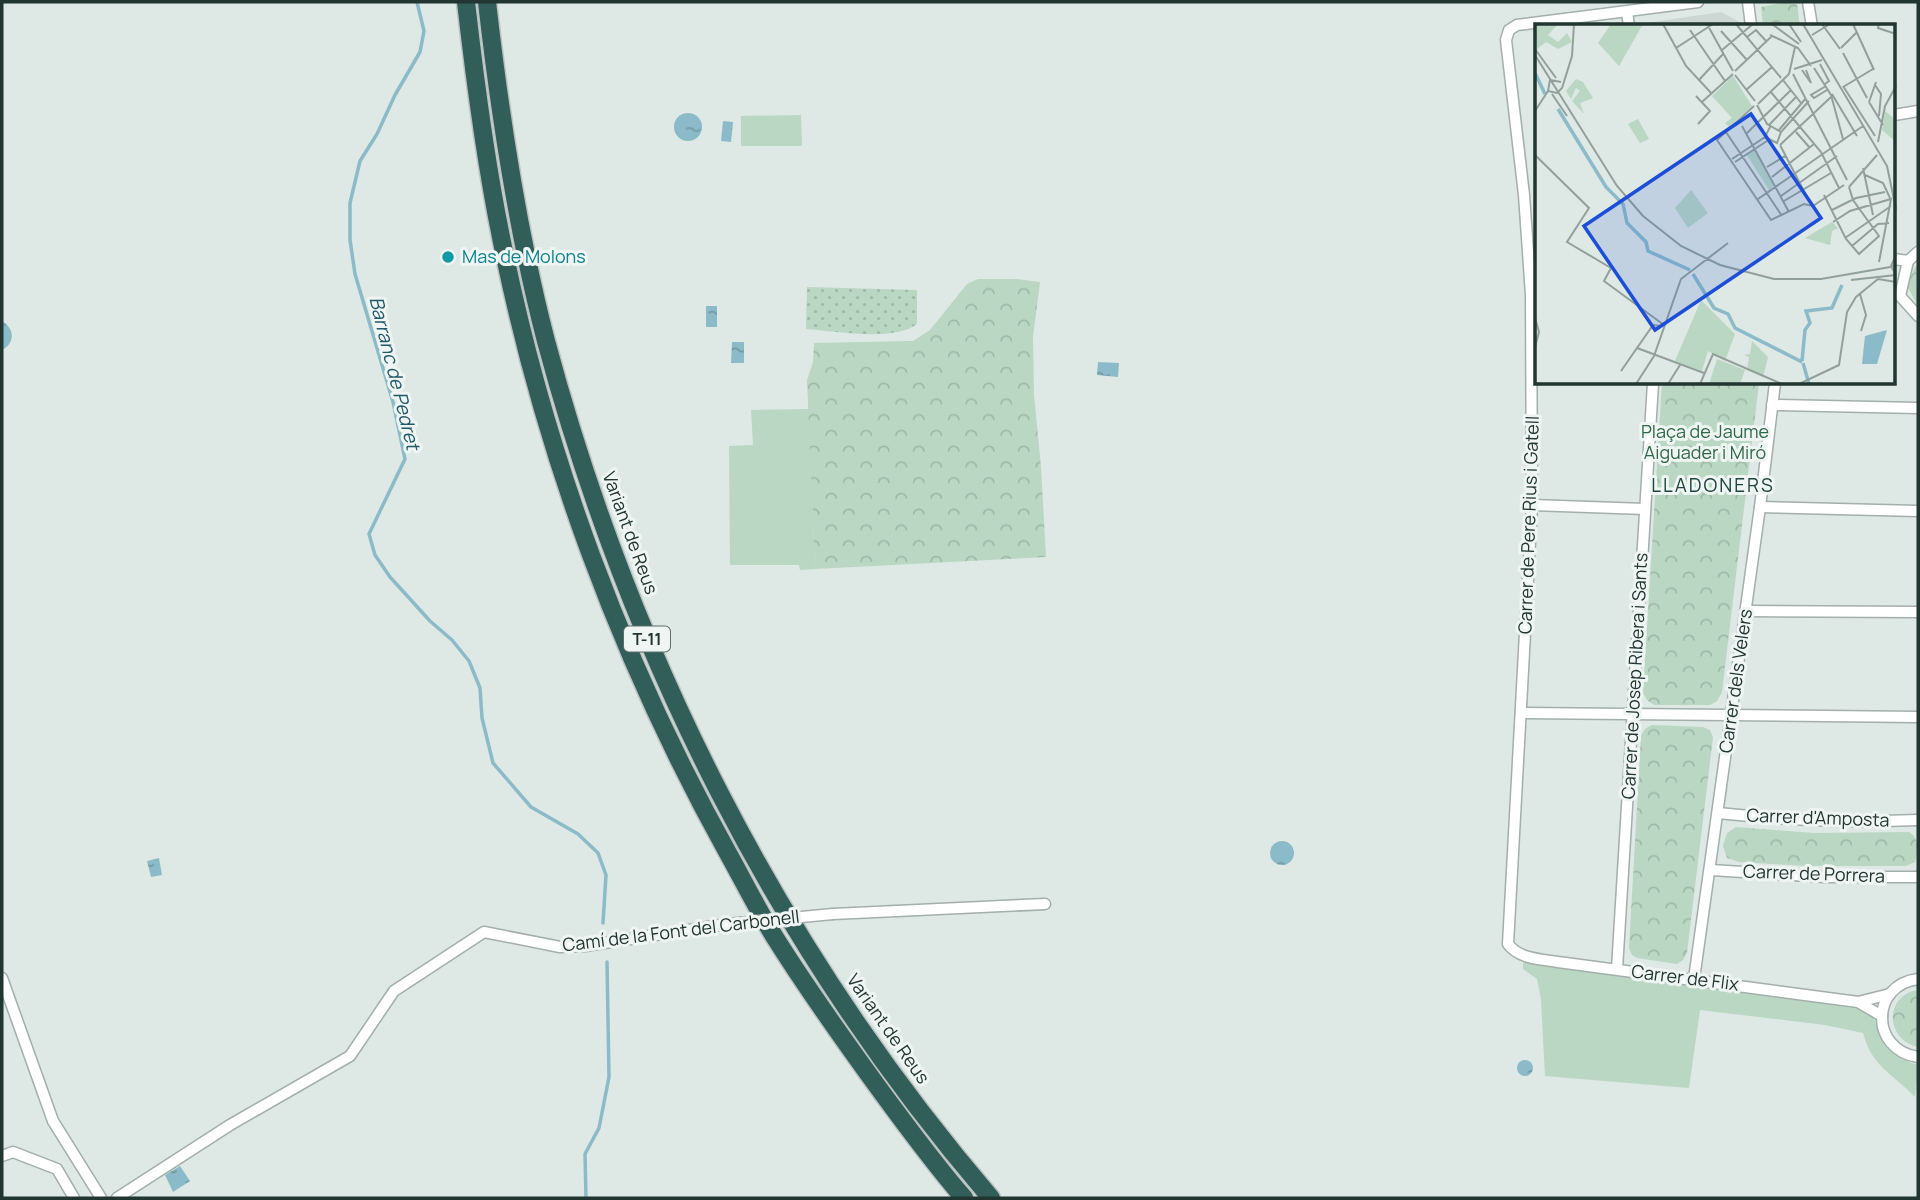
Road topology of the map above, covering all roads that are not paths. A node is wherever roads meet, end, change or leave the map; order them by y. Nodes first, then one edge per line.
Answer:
1 (466, 2) edge
2 (487, 2) edge
3 (1698, 2) edge
4 (1748, 2) edge
5 (1808, 2) edge
6 (1627, 12) junction
7 (1629, 24) edge
8 (1751, 24) edge
9 (1812, 24) edge
10 (1918, 111) edge
11 (1896, 115) edge
12 (1918, 252) edge
13 (1532, 253) edge
14 (1896, 259) edge
15 (1908, 261) junction
16 (1534, 294) edge
17 (1897, 295) edge
18 (1918, 316) edge
19 (1653, 385) edge
20 (1774, 385) edge
21 (1772, 405) junction
22 (1918, 408) edge
23 (1532, 505) junction
24 (1760, 507) junction
25 (1645, 509) junction
26 (1918, 511) edge
27 (1746, 611) junction
28 (1918, 612) edge
29 (1522, 713) junction
30 (1632, 715) junction
31 (1731, 716) junction
32 (1918, 717) edge
33 (1718, 813) junction
34 (1918, 820) edge
35 (1710, 870) junction
36 (1918, 877) edge
37 (1045, 904) dead end
38 (1513, 952) joint
39 (1617, 969) junction
40 (1917, 977) edge
41 (2, 978) edge
42 (1694, 979) junction
43 (1890, 994) junction
44 (1857, 1002) junction
45 (1882, 1016) junction
46 (1918, 1057) edge
47 (2, 1156) edge
48 (74, 1198) edge
49 (101, 1198) edge
50 (117, 1198) edge
51 (964, 1198) edge
52 (990, 1198) edge

1 - 51 highway, T-11
2 - 52 highway, Variant de Reus / T-11
3 - 6 street
4 - 8 street
5 - 9 street
6 - 7 street
6 - 13 street, Carrer de Pere Rius i Gatell
10 - 11 street
12 - 15 street
13 - 16 street, Carrer de Pere Rius i Gatell
14 - 15 street
15 - 17 street
16 - 23 street, Carrer de Pere Rius i Gatell
17 - 18 street
19 - 25 street, Carrer de Josep Ribera i Sants
20 - 21 street, Carrer dels Velers
21 - 22 street
21 - 24 street, Carrer dels Velers
23 - 25 street
23 - 29 street, Carrer de Pere Rius i Gatell
24 - 26 street
24 - 27 street, Carrer dels Velers
25 - 30 street, Carrer de Josep Ribera i Sants
27 - 28 street
27 - 31 street, Carrer dels Velers
29 - 30 street
29 - 38 street, Carrer de Pere Rius i Gatell
30 - 31 street
30 - 39 street, Carrer de Josep Ribera i Sants
31 - 32 street
31 - 33 street, Carrer dels Velers
33 - 34 street, Carrer d'Amposta
33 - 35 street, Carrer dels Velers
35 - 36 street, Carrer de Porrera
35 - 42 street, Carrer dels Velers
37 - 50 street, Camí de la Font del Carbonell, bridge
38 - 39 street, Carrer de Flix
39 - 42 street, Carrer de Flix
40 - 43 street, Carrer de Flix
41 - 49 street
42 - 44 street, Carrer de Flix
43 - 44 street, Carrer de Flix
43 - 45 street
44 - 45 street, Carrer de Flix
45 - 46 street
47 - 48 street

